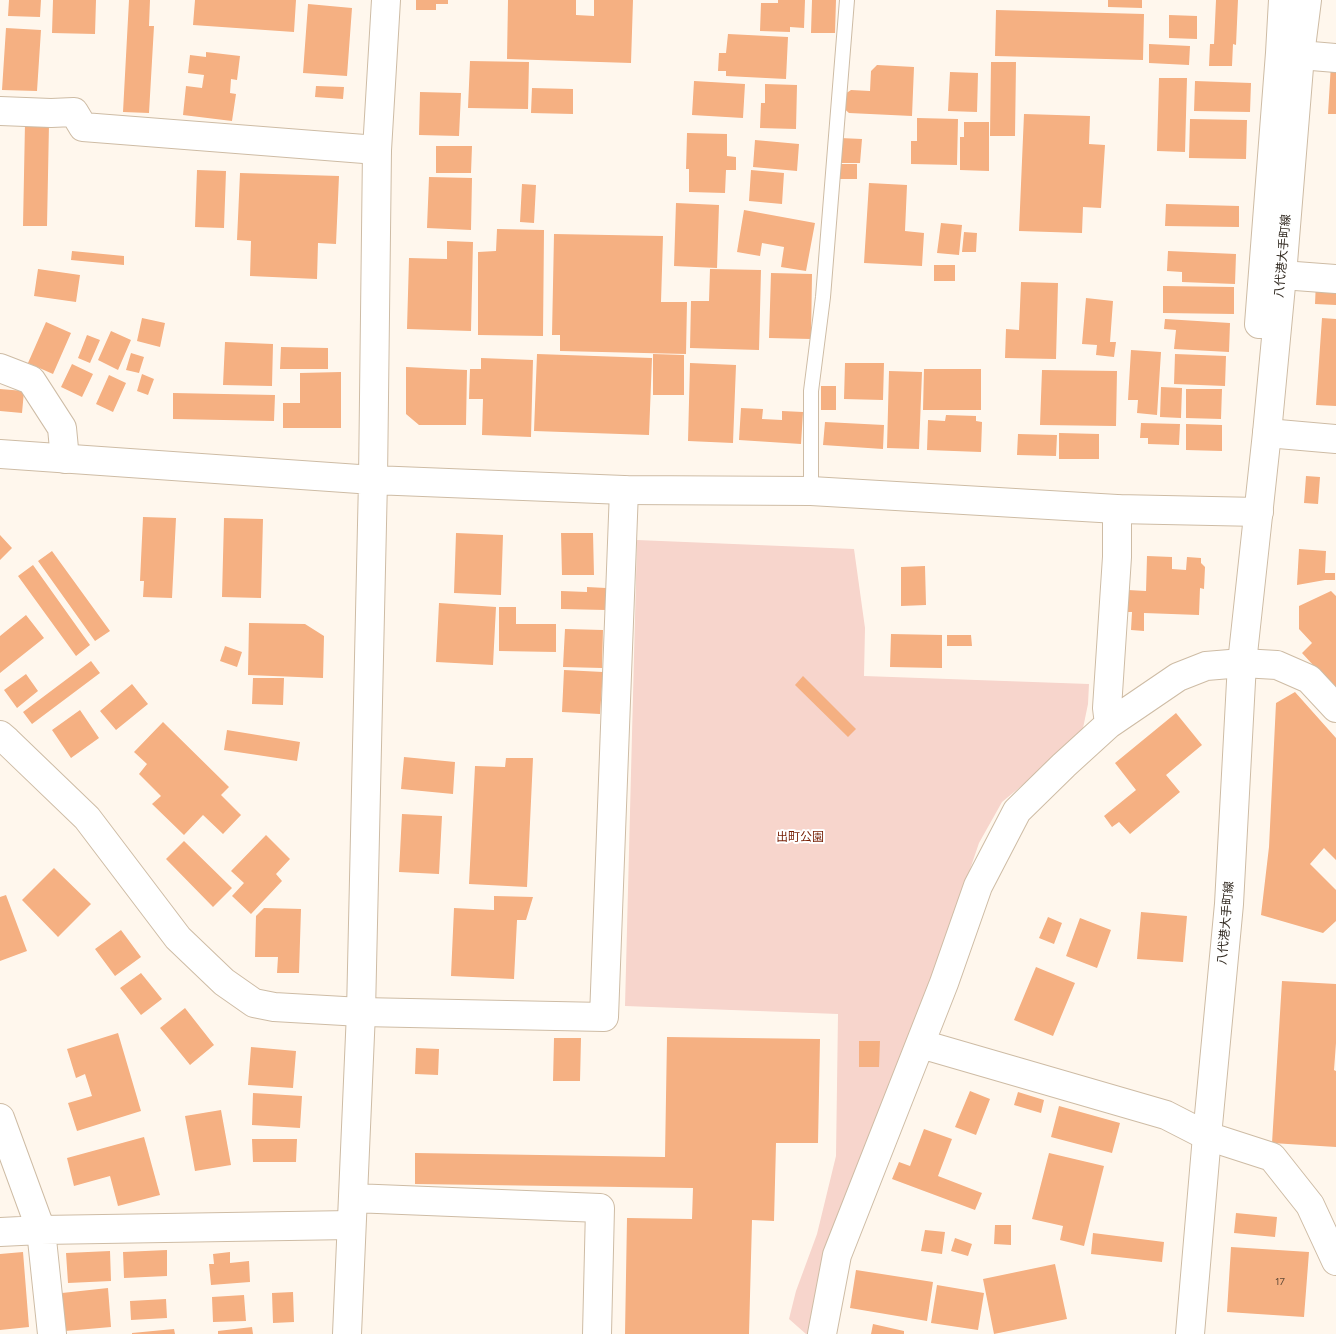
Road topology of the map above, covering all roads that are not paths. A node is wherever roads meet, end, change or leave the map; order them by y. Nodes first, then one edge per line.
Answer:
1 (386, 0) edge
2 (847, 0) edge
3 (1283, 0) edge
4 (1307, 0) edge
5 (1300, 55) junction
6 (1336, 58) edge
7 (0, 111) edge
8 (377, 150) junction
9 (1282, 276) junction
10 (1336, 279) edge
11 (0, 368) edge
12 (1267, 434) junction
13 (1336, 439) edge
14 (0, 454) edge
15 (65, 459) junction
16 (373, 480) junction
17 (624, 490) junction
18 (811, 491) junction
19 (1117, 509) junction
20 (1259, 512) junction
21 (1242, 663) junction
22 (1336, 708) edge
23 (1109, 724) junction
24 (0, 735) edge
25 (361, 1012) junction
26 (920, 1044) junction
27 (0, 1118) edge
28 (1207, 1136) junction
29 (353, 1198) junction
30 (351, 1225) junction
31 (41, 1230) junction
32 (0, 1232) edge
33 (1336, 1261) edge
34 (52, 1334) edge
35 (347, 1334) edge
36 (597, 1334) edge
37 (822, 1334) edge
38 (1190, 1334) edge

1 - 8 street
2 - 18 lane
3 - 20 street, 八代港大手町線
4 - 5 street, 八代港大手町線
5 - 6 street
5 - 9 street, 八代港大手町線
7 - 8 street
8 - 16 street
9 - 10 street
9 - 12 street, 八代港大手町線
11 - 15 street
12 - 13 street
12 - 20 street, 八代港大手町線
14 - 15 street
15 - 16 street
16 - 17 street
16 - 25 street
17 - 18 street
17 - 25 street
18 - 19 street
19 - 20 street
19 - 23 street
20 - 21 street, 八代港大手町線
21 - 22 street
21 - 23 street
21 - 28 street, 八代港大手町線
23 - 26 street
24 - 25 street
25 - 29 street
26 - 28 street
26 - 37 street
27 - 31 street
28 - 33 street
28 - 38 street, 八代港大手町線
29 - 30 street
29 - 36 street
30 - 31 street
30 - 35 street
31 - 32 street
31 - 34 street

